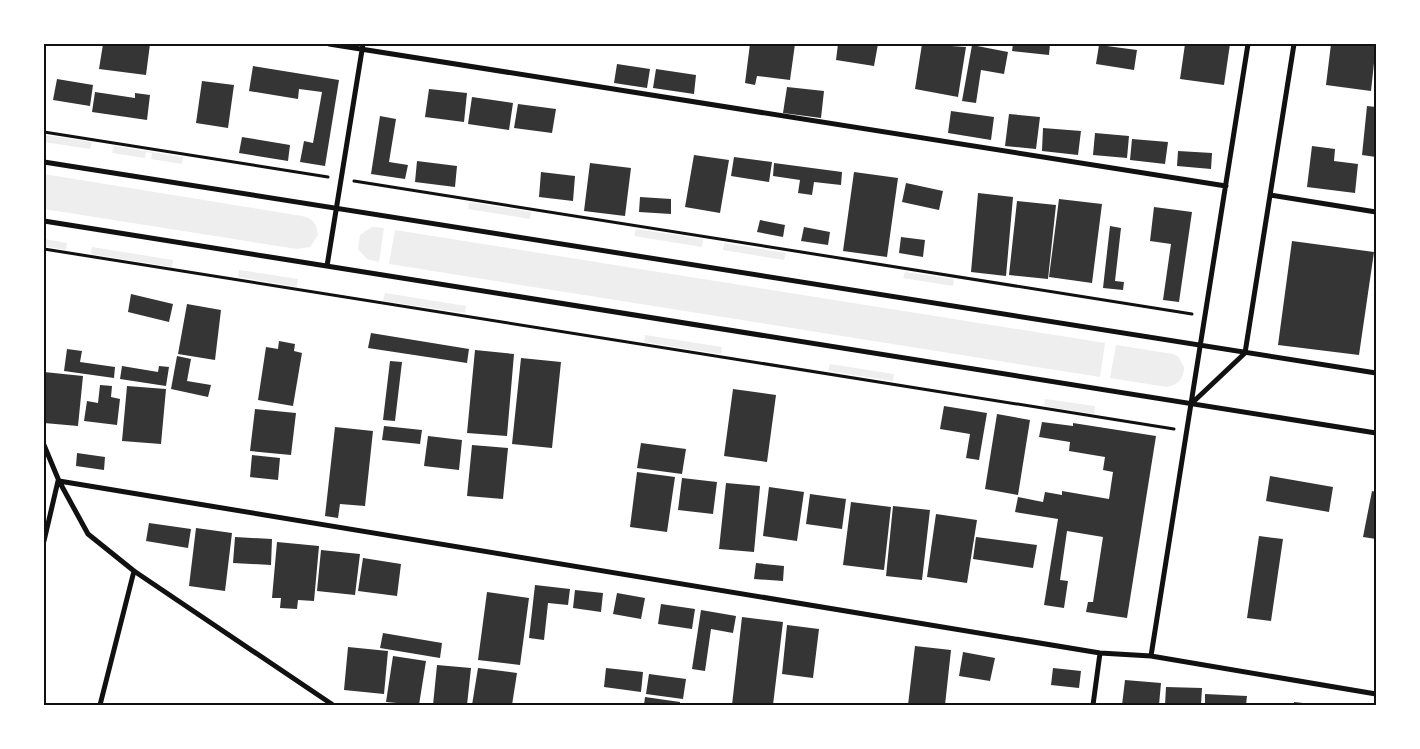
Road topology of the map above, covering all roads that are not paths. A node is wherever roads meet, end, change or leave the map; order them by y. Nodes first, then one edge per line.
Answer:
1 (329, 44) edge
2 (1248, 44) edge
3 (1294, 44) edge
4 (362, 46) edge
5 (44, 162) edge
6 (1226, 186) junction
7 (1270, 195) junction
8 (337, 208) junction
9 (1376, 212) edge
10 (44, 221) edge
11 (327, 266) junction
12 (1200, 346) junction
13 (1245, 353) junction
14 (1376, 374) edge
15 (1191, 404) junction
16 (1376, 433) edge
17 (44, 445) edge
18 (58, 481) junction
19 (44, 541) edge
20 (134, 571) junction
21 (1100, 653) junction
22 (1150, 656) junction
23 (1376, 694) edge
24 (100, 705) edge
25 (333, 705) edge
26 (1094, 705) edge

1 - 4 street
2 - 6 street
3 - 7 street
4 - 6 street
4 - 8 street
5 - 8 street
6 - 12 street
7 - 9 street
7 - 13 street
8 - 11 street
8 - 12 street
10 - 11 street
11 - 15 street
12 - 13 street
12 - 15 street
13 - 14 street
13 - 15 street
15 - 16 street
15 - 22 street
17 - 18 street
18 - 19 street
18 - 20 street
18 - 21 street
20 - 24 street
20 - 25 street
21 - 22 street
21 - 26 street
22 - 23 street

